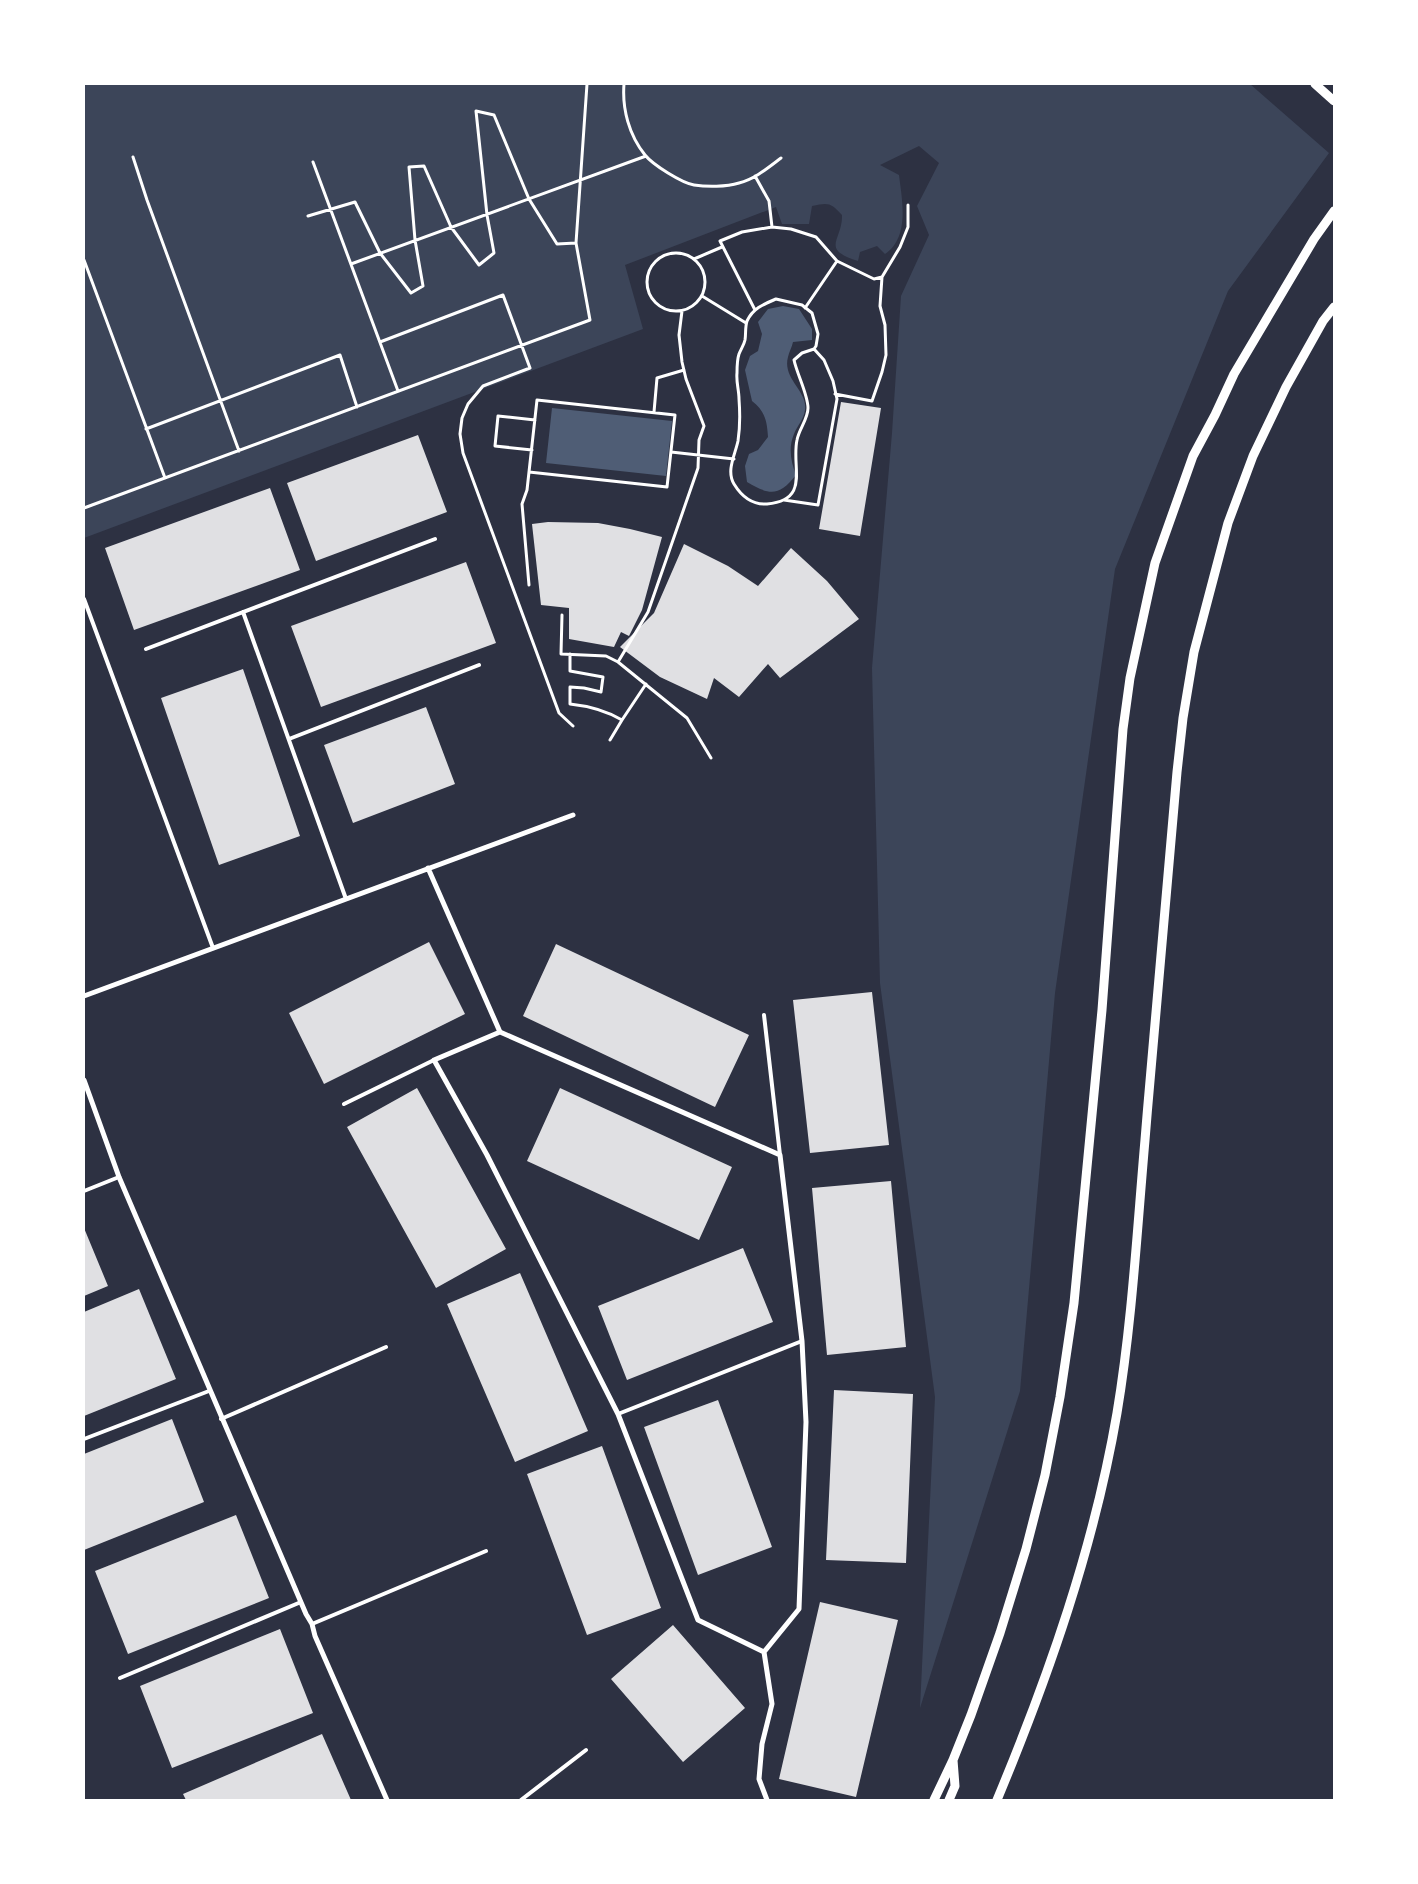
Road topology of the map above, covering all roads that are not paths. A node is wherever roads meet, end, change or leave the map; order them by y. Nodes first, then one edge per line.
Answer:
1 (1315, 84) edge
2 (1334, 101) edge
3 (1334, 211) edge
4 (1334, 307) edge
5 (435, 539) dead end
6 (84, 598) edge
7 (243, 612) junction
8 (146, 649) dead end
9 (479, 665) dead end
10 (289, 739) junction
11 (573, 815) dead end
12 (428, 868) junction
13 (346, 899) junction
14 (213, 948) junction
15 (84, 996) edge
16 (764, 1015) dead end
17 (500, 1032) junction
18 (434, 1060) junction
19 (84, 1080) edge
20 (344, 1104) dead end
21 (780, 1155) junction
22 (119, 1177) junction
23 (84, 1191) edge
24 (802, 1341) junction
25 (386, 1347) dead end
26 (209, 1390) junction
27 (618, 1414) junction
28 (222, 1419) junction
29 (84, 1439) edge
30 (486, 1551) dead end
31 (301, 1602) junction
32 (312, 1624) junction
33 (764, 1652) junction
34 (120, 1678) dead end
35 (586, 1750) dead end
36 (953, 1760) junction
37 (387, 1800) edge
38 (521, 1800) edge
39 (767, 1800) edge
40 (934, 1800) edge
41 (949, 1800) edge
42 (997, 1800) edge

1 - 2 street
3 - 36 street
4 - 42 street
5 - 7 lane
6 - 14 lane
7 - 8 lane
7 - 10 lane
9 - 10 lane
10 - 13 lane
11 - 12 street
12 - 13 street
12 - 17 street
13 - 14 street
14 - 15 street
16 - 21 lane
17 - 18 street
17 - 21 street
18 - 20 lane
18 - 27 street
19 - 22 street
21 - 24 street
22 - 23 lane
22 - 26 street
24 - 27 lane
24 - 33 street
25 - 28 lane
26 - 28 street
26 - 29 lane
27 - 33 street
28 - 31 street
30 - 32 lane
31 - 32 street
31 - 34 lane
32 - 37 street
33 - 39 street
35 - 38 lane
36 - 40 street
36 - 41 street

